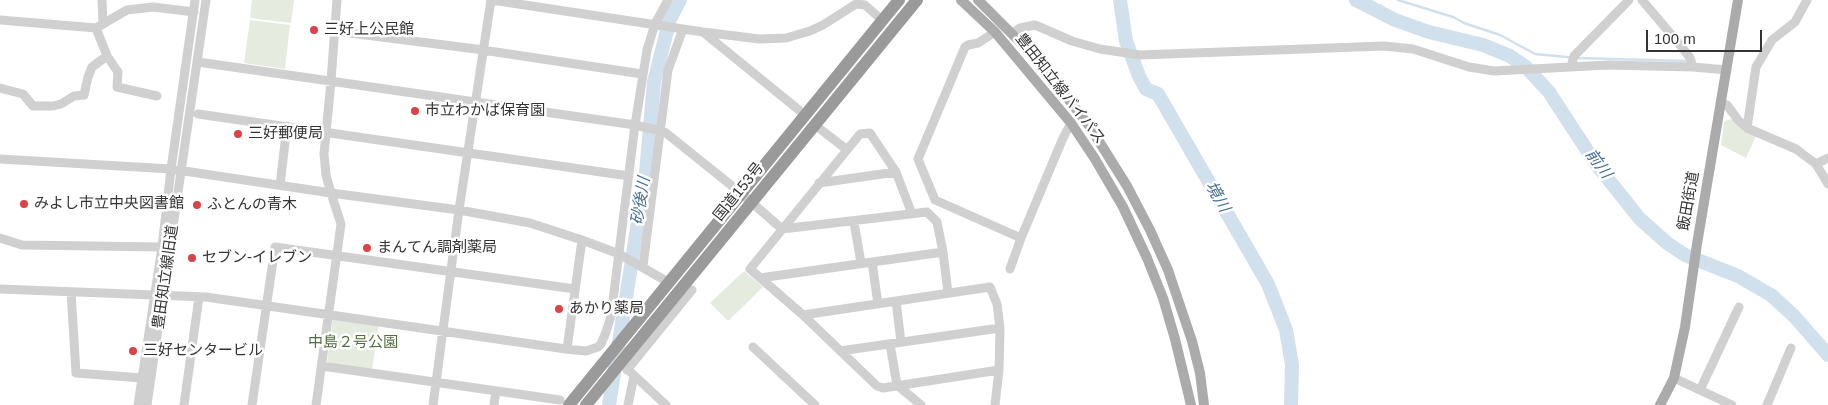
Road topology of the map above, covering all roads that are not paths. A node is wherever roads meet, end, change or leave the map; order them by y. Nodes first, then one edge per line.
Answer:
1 (102, 0) edge
2 (195, 0) edge
3 (206, 0) edge
4 (336, 0) edge
5 (492, 0) edge
6 (668, 0) edge
7 (899, 0) edge
8 (917, 0) edge
9 (961, 0) edge
10 (978, 0) edge
11 (1629, 0) edge
12 (1642, 0) edge
13 (1738, 0) edge
14 (1807, 0) edge
15 (194, 12) junction
16 (0, 20) edge
17 (883, 20) junction
18 (659, 25) junction
19 (100, 26) junction
20 (681, 28) junction
21 (334, 31) junction
22 (703, 32) junction
23 (995, 32) junction
24 (1013, 33) junction
25 (483, 50) junction
26 (107, 56) junction
27 (198, 62) junction
28 (1571, 67) junction
29 (1693, 67) junction
30 (1727, 70) junction
31 (642, 74) junction
32 (331, 82) junction
33 (0, 88) edge
34 (157, 96) dead end
35 (476, 102) junction
36 (1721, 103) junction
37 (198, 114) dead end
38 (805, 115) junction
39 (1071, 123) junction
40 (635, 125) junction
41 (816, 125) junction
42 (287, 126) junction
43 (1747, 128) junction
44 (325, 131) junction
45 (661, 131) junction
46 (846, 149) junction
47 (469, 153) junction
48 (1828, 158) edge
49 (0, 159) edge
50 (1816, 164) junction
51 (171, 169) junction
52 (181, 171) junction
53 (896, 172) junction
54 (629, 176) junction
55 (819, 183) junction
56 (1828, 184) edge
57 (280, 185) junction
58 (330, 193) junction
59 (747, 198) junction
60 (459, 210) junction
61 (912, 214) junction
62 (854, 222) junction
63 (782, 229) junction
64 (0, 238) edge
65 (1021, 238) junction
66 (582, 240) junction
67 (162, 247) junction
68 (943, 252) junction
69 (619, 254) junction
70 (337, 256) junction
71 (872, 262) junction
72 (861, 264) junction
73 (643, 266) junction
74 (1010, 269) dead end
75 (452, 271) junction
76 (760, 278) junction
77 (668, 282) junction
78 (0, 289) edge
79 (575, 289) junction
80 (692, 290) dead end
81 (71, 292) junction
82 (948, 293) junction
83 (159, 294) junction
84 (199, 297) junction
85 (896, 301) junction
86 (878, 304) junction
87 (266, 306) junction
88 (1739, 307) dead end
89 (329, 315) junction
90 (803, 315) junction
91 (1000, 328) junction
92 (443, 331) junction
93 (901, 342) junction
94 (890, 344) junction
95 (753, 347) dead end
96 (606, 348) junction
97 (1791, 348) dead end
98 (567, 349) junction
99 (840, 351) junction
100 (322, 366) junction
101 (627, 369) junction
102 (999, 370) junction
103 (142, 378) junction
104 (1674, 378) junction
105 (436, 383) junction
106 (897, 385) junction
107 (1700, 390) junction
108 (496, 391) junction
109 (564, 402) edge
110 (138, 405) edge
111 (147, 405) edge
112 (184, 405) edge
113 (252, 405) edge
114 (316, 405) edge
115 (433, 405) edge
116 (494, 405) edge
117 (586, 405) edge
118 (628, 405) edge
119 (666, 405) edge
120 (815, 405) edge
121 (920, 405) edge
122 (995, 405) edge
123 (1191, 405) edge
124 (1204, 405) edge
125 (1660, 405) edge
126 (1732, 405) edge
127 (1767, 405) edge

1 - 19 street
2 - 15 street, 豊田知立線旧道
3 - 27 street, 豊田知立線旧道
4 - 21 street
5 - 18 street
5 - 25 street
6 - 18 street
7 - 17 highway, 国道153号
8 - 41 highway, 国道153号
9 - 23 main road, 豊田知立線バイパス
10 - 24 main road, 豊田知立線バイパス
11 - 28 street
12 - 29 street
13 - 30 main road, 飯田街道
14 - 43 street
15 - 19 street
15 - 51 street, 豊田知立線旧道
16 - 19 street
17 - 22 street
17 - 38 highway, 国道153号
18 - 20 street
18 - 31 street
19 - 26 street
20 - 22 street
20 - 45 street
21 - 25 street
21 - 32 street
22 - 38 street
23 - 39 main road, 豊田知立線バイパス
23 - 65 street
24 - 28 street
24 - 124 main road, 豊田知立線バイパス
25 - 31 street
25 - 35 street
26 - 33 street
26 - 34 street
27 - 32 street
27 - 52 street, 豊田知立線旧道
28 - 29 street
29 - 30 street
30 - 36 main road, 飯田街道
31 - 40 street
32 - 35 street
32 - 44 street
35 - 40 street
35 - 47 street
36 - 43 street
36 - 104 main road, 飯田街道
37 - 42 street
38 - 59 highway, 国道153号
39 - 65 street
39 - 123 main road, 豊田知立線バイパス
40 - 45 street
40 - 54 street
41 - 46 street
41 - 59 highway, 国道153号
42 - 44 street
42 - 57 street
43 - 50 street
44 - 47 street
44 - 58 street
45 - 59 street
45 - 73 street
46 - 53 street
46 - 55 street
47 - 54 street
47 - 60 street
48 - 50 street
49 - 51 street
50 - 56 street
51 - 52 street
51 - 67 street, 豊田知立線旧道
52 - 57 street
52 - 83 street, 豊田知立線旧道
53 - 55 street
53 - 61 street
54 - 69 street
55 - 63 street
57 - 58 street
58 - 60 street
58 - 70 street
59 - 63 street
59 - 77 highway, 国道153号
59 - 101 highway, 国道153号
60 - 66 street
60 - 75 street
61 - 62 street
61 - 68 street
62 - 63 street
62 - 72 street
63 - 76 street
64 - 67 street
65 - 74 street
66 - 69 street
66 - 79 street
67 - 83 street, 豊田知立線旧道
68 - 71 street
68 - 82 street
69 - 73 street
69 - 96 street
70 - 75 street
70 - 87 street
70 - 89 street
71 - 72 street
71 - 86 street
72 - 76 street
73 - 77 street
75 - 79 street
75 - 92 street
76 - 90 street
77 - 96 highway, 国道153号
78 - 81 street
79 - 98 street
80 - 101 street
81 - 83 street
81 - 103 street
82 - 85 street
82 - 91 street
83 - 84 street
83 - 103 street, 豊田知立線旧道
83 - 111 street, 豊田知立線旧道
84 - 87 street
84 - 112 street
85 - 86 street
85 - 93 street
86 - 90 street
87 - 89 street
87 - 113 street
88 - 107 street
89 - 92 street
89 - 100 street
90 - 99 street
91 - 93 street
91 - 102 street
92 - 98 street
92 - 105 street
93 - 94 street
94 - 99 street
94 - 106 street
95 - 120 street
96 - 98 street
96 - 109 highway, 国道153号
97 - 127 street
99 - 106 street
100 - 105 street
100 - 114 street
101 - 117 highway, 国道153号
101 - 118 street
101 - 119 street
102 - 106 street
102 - 122 street
103 - 110 street, 豊田知立線旧道
104 - 107 street
104 - 125 main road, 飯田街道
105 - 108 street
105 - 115 street
106 - 121 street
107 - 126 street
108 - 109 street
108 - 116 street

